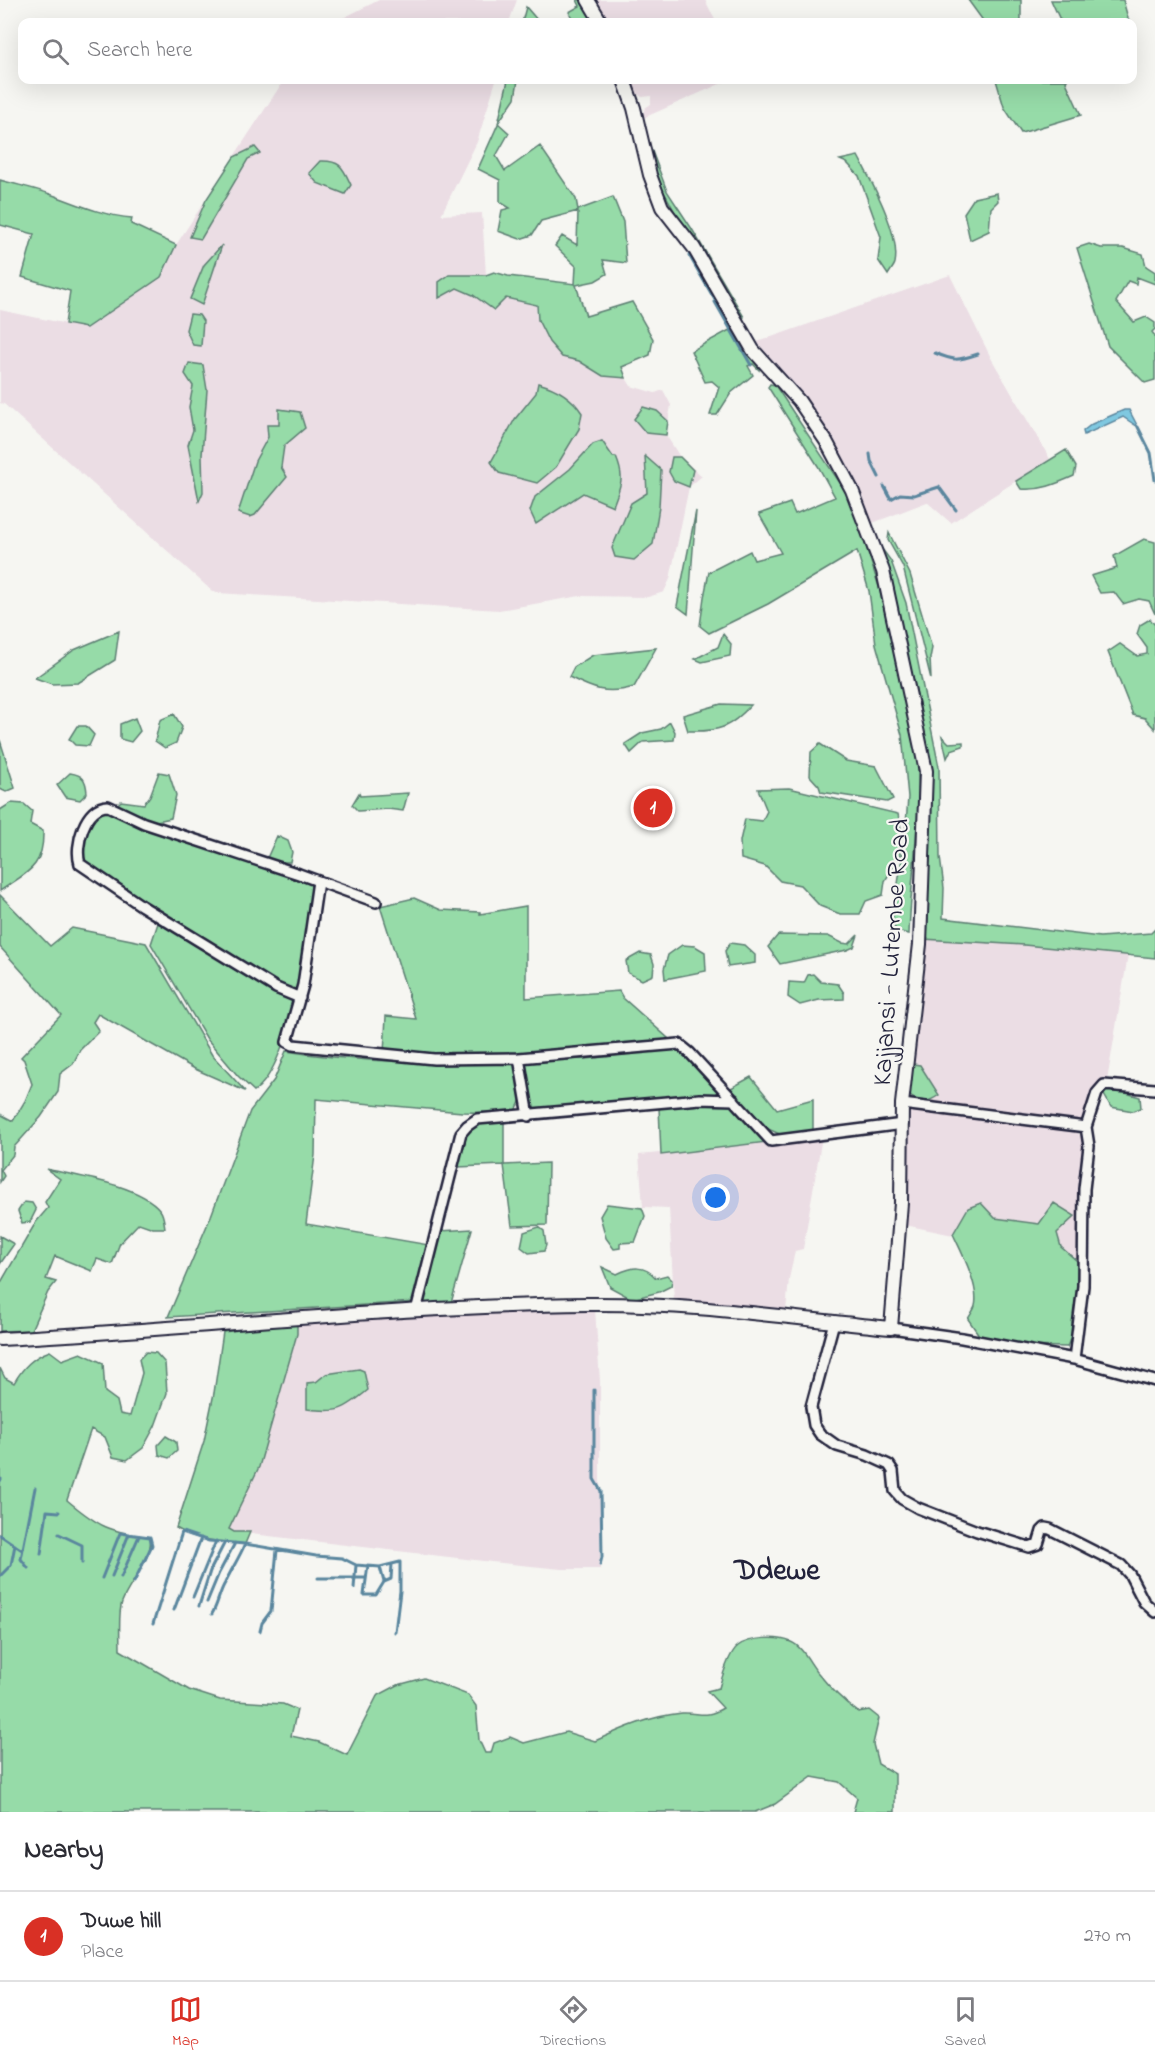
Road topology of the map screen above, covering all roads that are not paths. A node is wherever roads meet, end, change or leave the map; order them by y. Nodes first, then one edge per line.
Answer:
1 (588, 0) edge
2 (599, 18) edge
3 (625, 84) edge
4 (318, 880) junction
5 (376, 902) dead end
6 (300, 998) junction
7 (519, 1058) junction
8 (1155, 1089) edge
9 (734, 1100) junction
10 (902, 1104) junction
11 (529, 1116) junction
12 (903, 1124) junction
13 (1086, 1127) junction
14 (416, 1311) junction
15 (834, 1323) junction
16 (891, 1328) junction
17 (0, 1339) edge
18 (1074, 1359) junction
19 (1155, 1381) edge
20 (1155, 1612) edge

1 - 2 street
3 - 10 street, Kajjansi - Lutembe Road
4 - 5 street
4 - 6 street
4 - 6 street
6 - 7 street
7 - 9 street
7 - 11 street
8 - 13 street
9 - 11 street
9 - 12 street
10 - 12 street, Kajjansi - Lutembe Road
10 - 13 street
11 - 14 street
12 - 16 street, Kajjansi - Lutembe Road
13 - 18 street
14 - 15 street
14 - 17 street
15 - 16 street
15 - 20 street
16 - 18 street
18 - 19 street

